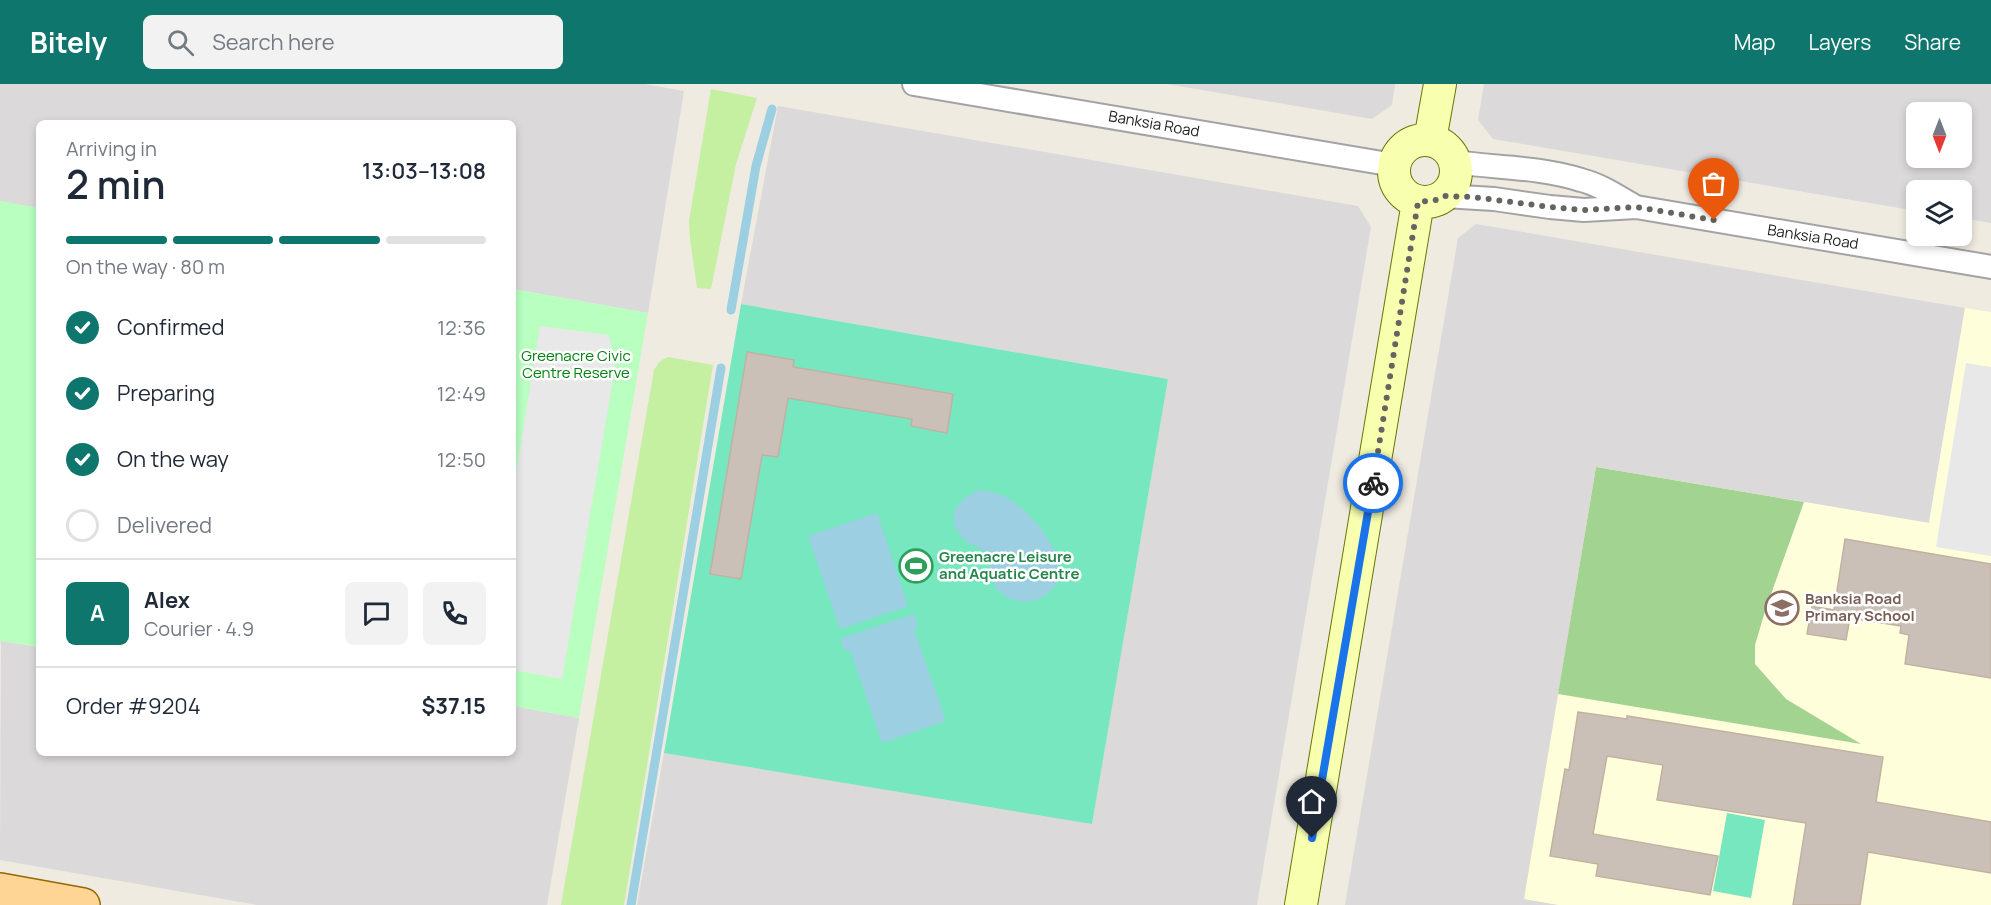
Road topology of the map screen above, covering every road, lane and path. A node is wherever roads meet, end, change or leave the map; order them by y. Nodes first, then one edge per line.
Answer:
1 (914, 84) edge
2 (1440, 84) edge
3 (1430, 140) junction
4 (1455, 162) junction
5 (1394, 165) junction
6 (1431, 199) junction
7 (1636, 207) junction
8 (1991, 267) edge
9 (0, 890) edge
10 (83, 905) edge
11 (1301, 905) edge

1 - 5 street, Banksia Road
2 - 3 street
3 - 4 street
3 - 5 street
4 - 6 street
4 - 7 street, Banksia Road
5 - 6 street
6 - 7 street, Banksia Road
6 - 11 street
7 - 8 street, Banksia Road
9 - 10 main road

